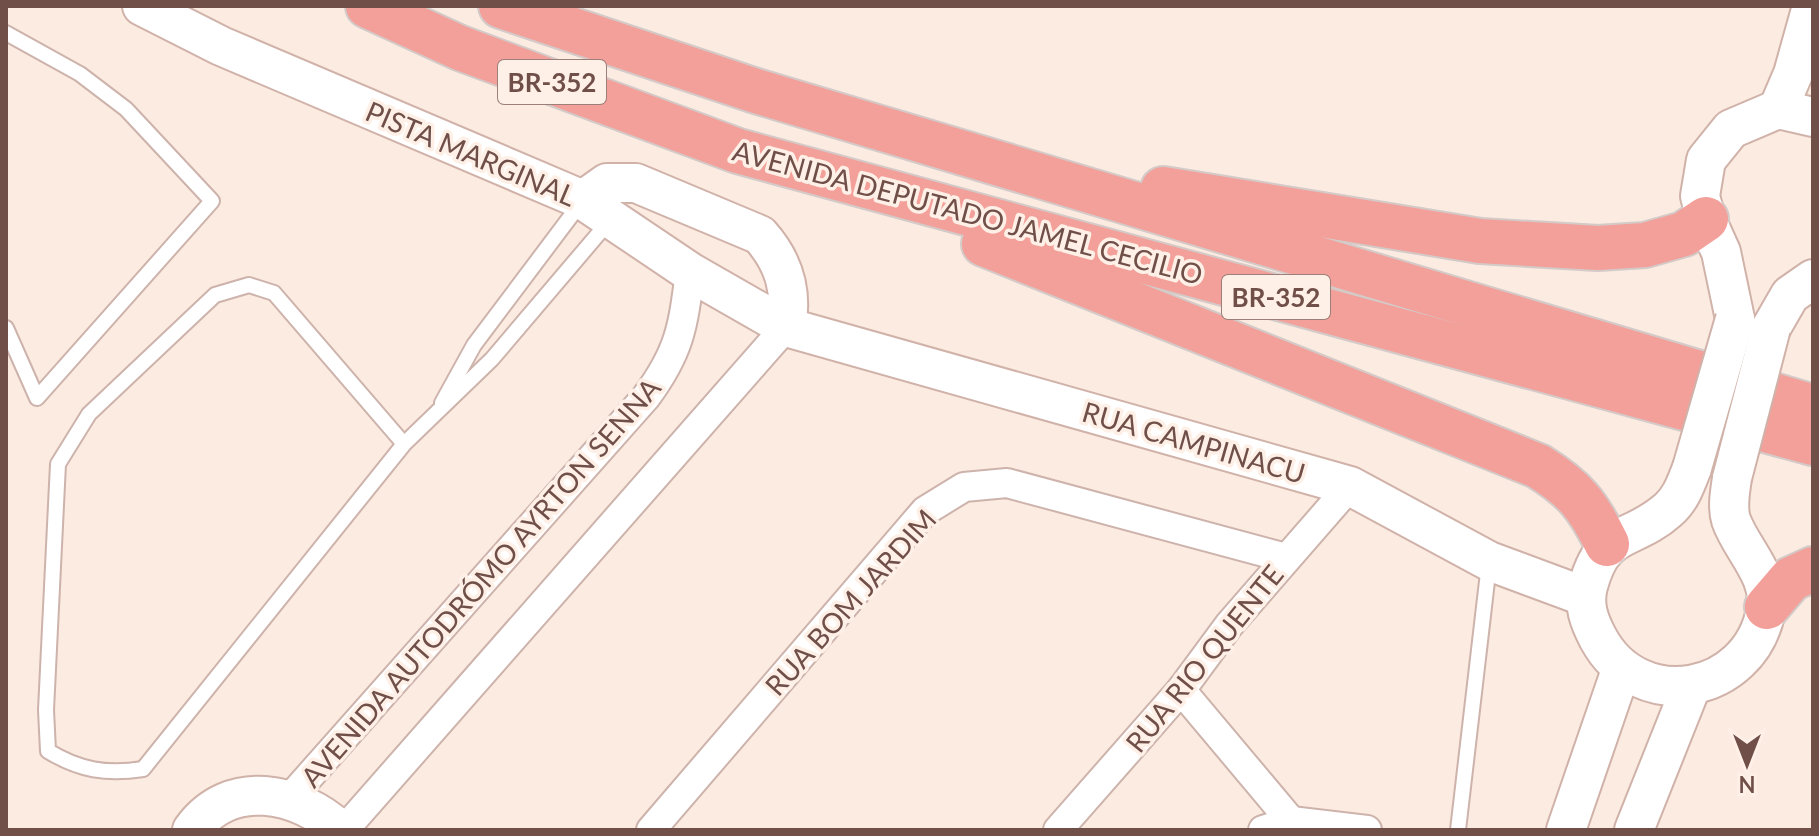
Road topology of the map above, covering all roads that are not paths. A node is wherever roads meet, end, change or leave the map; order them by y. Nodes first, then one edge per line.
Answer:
1 (142, 6) edge
2 (368, 6) edge
3 (501, 6) edge
4 (1812, 6) edge
5 (6, 33) edge
6 (756, 91) junction
7 (1795, 113) edge
8 (738, 151) junction
9 (598, 209) junction
10 (1706, 219) junction
11 (690, 272) junction
12 (1813, 279) edge
13 (503, 304) junction
14 (527, 319) junction
15 (786, 327) junction
16 (6, 328) edge
17 (440, 407) junction
18 (1813, 407) edge
19 (1813, 443) edge
20 (404, 444) junction
21 (1350, 486) junction
22 (1607, 544) junction
23 (1286, 558) junction
24 (1489, 561) junction
25 (1813, 569) edge
26 (1586, 597) junction
27 (1767, 607) junction
28 (1621, 670) junction
29 (1691, 687) junction
30 (1181, 690) junction
31 (290, 798) junction
32 (1291, 821) junction
33 (192, 830) edge
34 (342, 830) edge
35 (651, 830) edge
36 (1058, 830) edge
37 (1263, 830) edge
38 (1367, 830) edge
39 (1458, 830) edge
40 (1566, 830) edge
41 (1634, 830) edge

1 - 9 street, PISTA MARGINAL
2 - 8 highway, AVENIDA DEPUTADO JAMEL CECILIO / BR-352
3 - 6 highway, AVENIDA DEPUTADO JAMEL CECILIO / BR-352
4 - 7 street
5 - 16 lane
6 - 10 highway
6 - 18 highway, AVENIDA DEPUTADO JAMEL CECILIO / BR-352
7 - 10 street
8 - 19 highway, AVENIDA DEPUTADO JAMEL CECILIO / BR-352
8 - 22 highway
9 - 11 street, PISTA MARGINAL
9 - 13 lane
9 - 14 lane
9 - 15 street
10 - 22 street, bridge
11 - 15 street, PISTA MARGINAL
11 - 31 street, AVENIDA AUTODRÓMO AYRTON SENNA
12 - 27 street, bridge
13 - 14 lane
13 - 17 lane
14 - 17 lane
15 - 21 street, RUA CAMPINACU
15 - 34 street
17 - 20 lane
20 - 20 lane
21 - 23 street, RUA RIO QUENTE
21 - 24 street, RUA CAMPINACU
22 - 26 street
23 - 30 street, RUA RIO QUENTE
23 - 35 street, RUA BOM JARDIM
24 - 26 street, RUA CAMPINACU
24 - 39 lane
25 - 27 highway
26 - 28 street
27 - 29 street
28 - 29 street
28 - 40 street
29 - 41 street
30 - 32 street
30 - 36 street, RUA RIO QUENTE
31 - 33 street
31 - 34 street
32 - 37 street
32 - 38 street

